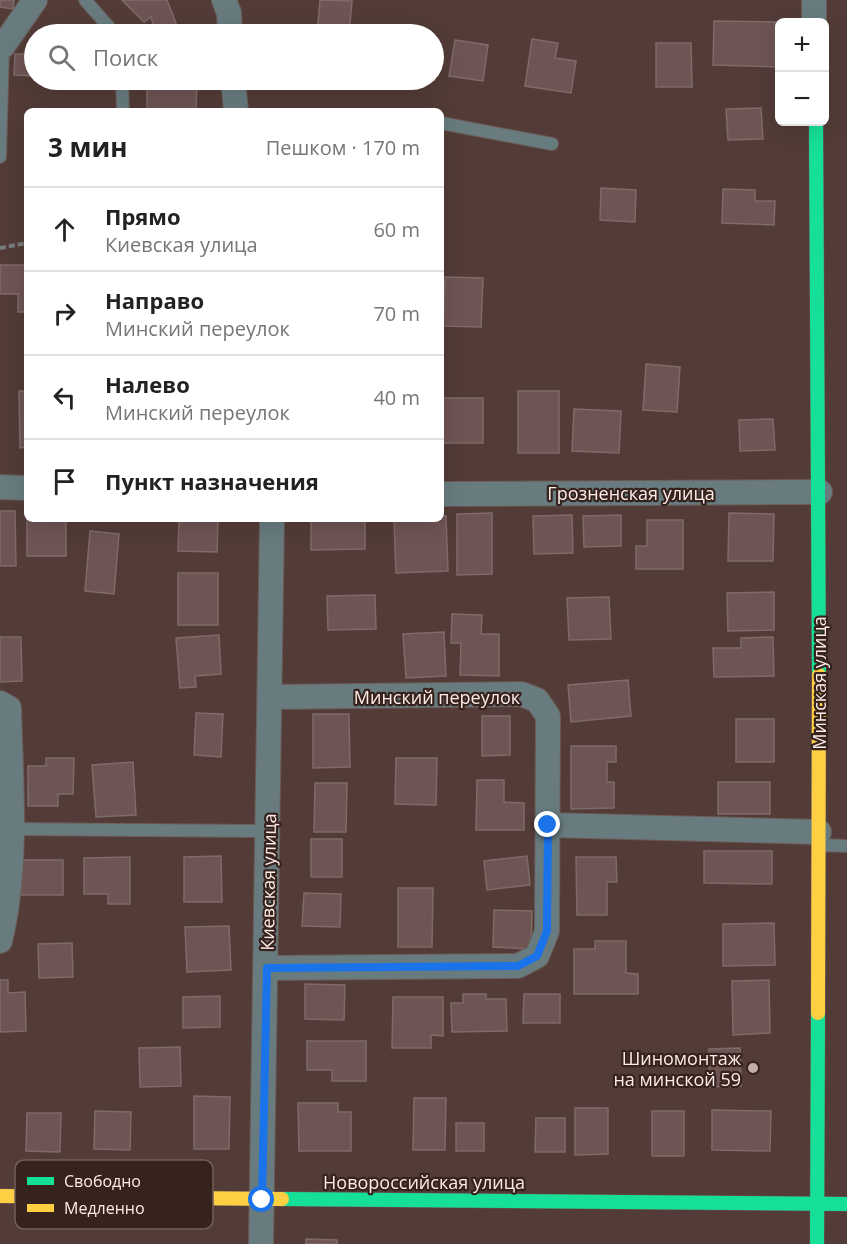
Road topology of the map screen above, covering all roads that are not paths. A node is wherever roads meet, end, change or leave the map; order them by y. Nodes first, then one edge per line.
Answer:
1 (35, 0) edge
2 (85, 0) edge
3 (224, 0) edge
4 (814, 0) edge
5 (814, 18) edge
6 (106, 24) edge
7 (230, 24) edge
8 (1, 46) edge
9 (122, 90) edge
10 (234, 90) edge
11 (123, 108) edge
12 (236, 108) edge
13 (444, 124) edge
14 (816, 126) edge
15 (552, 144) dead end
16 (0, 157) edge
17 (0, 488) edge
18 (24, 488) edge
19 (820, 492) junction
20 (444, 494) edge
21 (272, 522) edge
22 (270, 697) junction
23 (0, 703) edge
24 (548, 825) junction
25 (12, 830) junction
26 (269, 831) junction
27 (819, 838) junction
28 (847, 846) edge
29 (0, 942) edge
30 (267, 968) junction
31 (0, 1196) edge
32 (15, 1196) edge
33 (213, 1199) edge
34 (262, 1200) junction
35 (817, 1204) junction
36 (847, 1204) edge
37 (261, 1244) edge
38 (816, 1244) edge

1 - 8 street
2 - 6 lane
3 - 7 street
4 - 5 street
8 - 16 lane
9 - 11 lane
10 - 12 street
13 - 15 lane
14 - 19 street, Минская улица
17 - 18 street
19 - 20 street, Грозненская улица
19 - 27 street, Минская улица
21 - 22 street, Киевская улица
22 - 24 street, Минский переулок
22 - 26 street, Киевская улица
23 - 25 street
24 - 27 street
24 - 30 street, Минский переулок
25 - 26 lane
25 - 29 street
26 - 30 street, Киевская улица
27 - 28 lane
27 - 35 street, Минская улица
30 - 34 street, Киевская улица
31 - 32 street, Новороссийская улица
33 - 34 street, Новороссийская улица
34 - 35 street, Новороссийская улица
34 - 37 street, Киевская улица
35 - 36 street, Новороссийская улица
35 - 38 street, Минская улица

